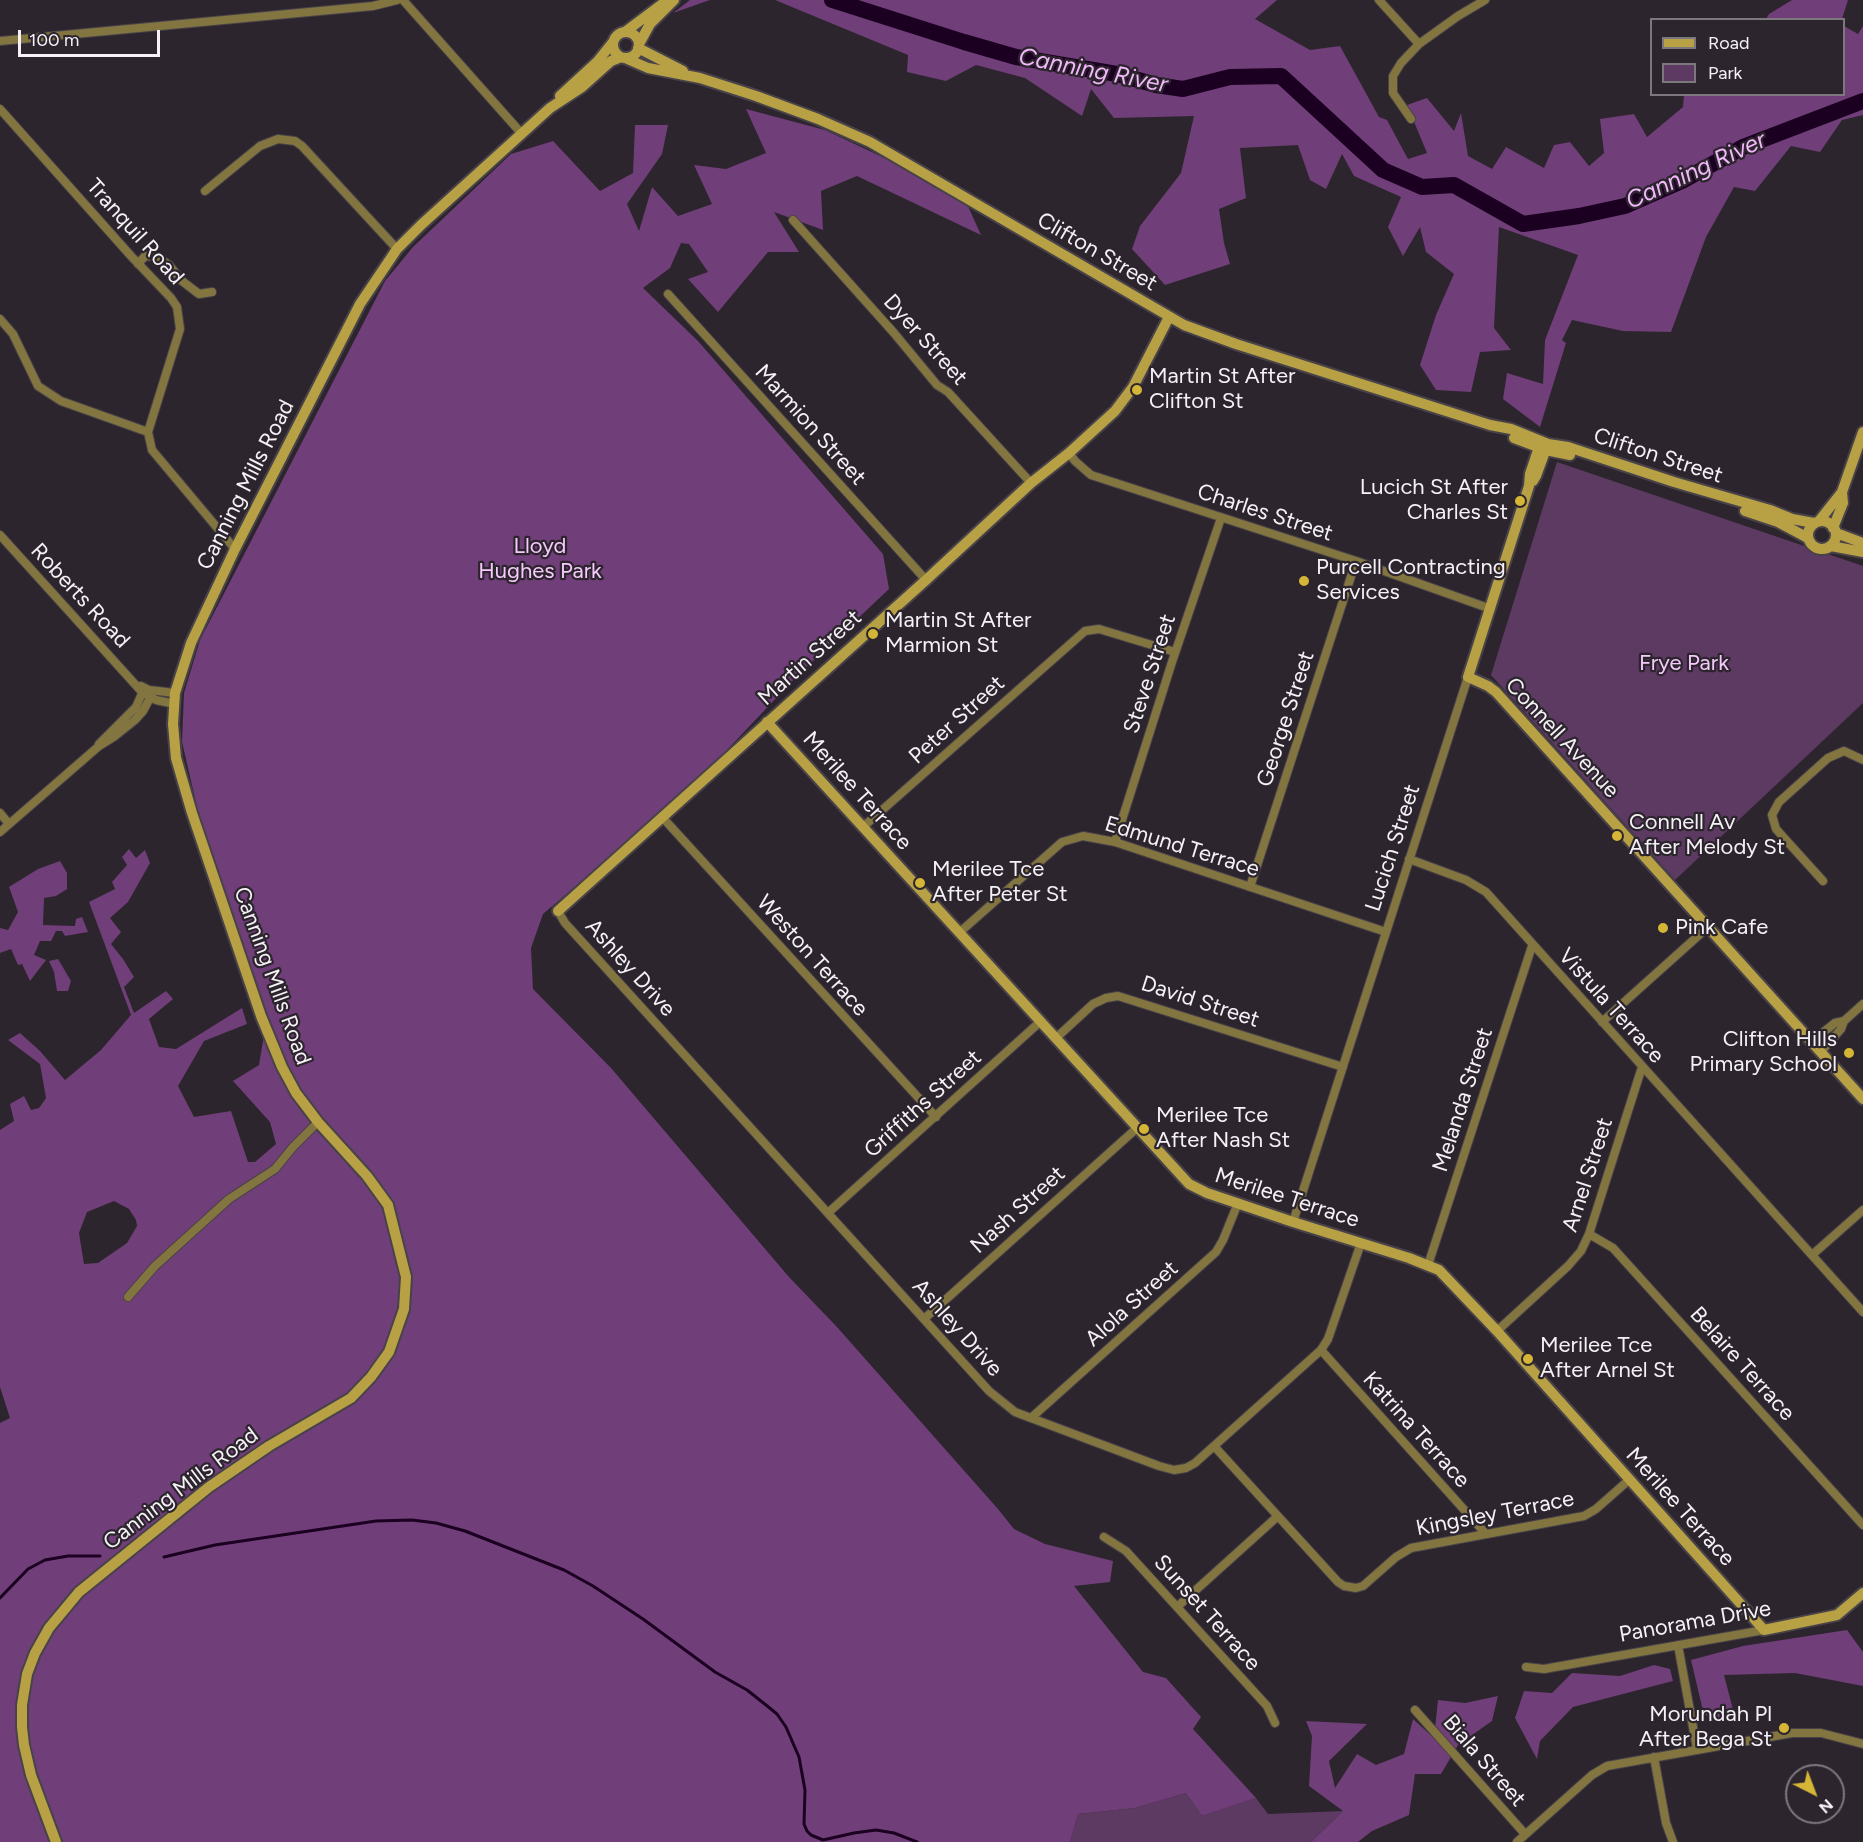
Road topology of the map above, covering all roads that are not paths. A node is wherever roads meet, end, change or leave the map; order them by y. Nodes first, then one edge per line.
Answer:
1 (397, 0) edge
2 (403, 0) edge
3 (668, 0) edge
4 (674, 0) edge
5 (1379, 0) edge
6 (1485, 0) edge
7 (625, 32) junction
8 (0, 41) edge
9 (613, 42) junction
10 (1419, 44) junction
11 (639, 46) junction
12 (623, 58) junction
13 (700, 78) junction
14 (550, 108) junction
15 (0, 109) edge
16 (1411, 119) dead end
17 (522, 134) junction
18 (204, 191) dead end
19 (793, 220) dead end
20 (397, 249) junction
21 (138, 264) junction
22 (212, 292) dead end
23 (668, 294) dead end
24 (1169, 317) junction
25 (0, 319) edge
26 (148, 432) junction
27 (1863, 432) edge
28 (1543, 446) junction
29 (1069, 453) junction
30 (1031, 483) junction
31 (1842, 492) junction
32 (1221, 518) junction
33 (1817, 522) junction
34 (1834, 530) junction
35 (0, 535) edge
36 (1808, 538) junction
37 (1863, 543) edge
38 (1831, 546) junction
39 (235, 549) junction
40 (1863, 552) edge
41 (1356, 561) junction
42 (926, 580) junction
43 (1491, 609) junction
44 (1175, 652) junction
45 (1468, 677) junction
46 (146, 693) junction
47 (175, 699) junction
48 (767, 722) junction
49 (1863, 760) edge
50 (0, 813) edge
51 (663, 818) junction
52 (9, 824) junction
53 (863, 827) junction
54 (0, 832) edge
55 (1115, 842) junction
56 (1409, 859) junction
57 (1823, 881) dead end
58 (1250, 887) junction
59 (558, 911) joint
60 (1708, 927) junction
61 (960, 932) junction
62 (1386, 932) junction
63 (1532, 946) junction
64 (1863, 1004) edge
65 (1041, 1021) junction
66 (1844, 1021) junction
67 (1602, 1022) junction
68 (1056, 1038) junction
69 (1811, 1042) junction
70 (1821, 1052) junction
71 (1343, 1067) junction
72 (1642, 1067) junction
73 (1863, 1100) edge
74 (936, 1118) junction
75 (318, 1122) junction
76 (1137, 1128) junction
77 (1238, 1203) junction
78 (1863, 1210) edge
79 (829, 1212) junction
80 (1293, 1222) junction
81 (1589, 1234) junction
82 (1361, 1243) junction
83 (1812, 1255) junction
84 (1428, 1265) junction
85 (128, 1297) dead end
86 (1863, 1312) edge
87 (924, 1319) junction
88 (1497, 1331) junction
89 (1321, 1350) junction
90 (1031, 1418) junction
91 (1214, 1446) junction
92 (1630, 1479) junction
93 (1278, 1516) junction
94 (1863, 1525) edge
95 (1485, 1533) junction
96 (1104, 1537) dead end
97 (1863, 1593) edge
98 (1178, 1607) junction
99 (1764, 1630) junction
100 (1678, 1645) junction
101 (1526, 1667) dead end
102 (1415, 1710) dead end
103 (1275, 1723) dead end
104 (1863, 1744) edge
105 (1697, 1749) junction
106 (1654, 1757) junction
107 (1525, 1834) junction
108 (56, 1842) edge
109 (1517, 1842) edge
110 (1673, 1842) edge

1 - 8 street
2 - 17 street
3 - 7 main road
4 - 11 main road
5 - 10 street
6 - 10 street
7 - 9 main road
7 - 11 main road
9 - 12 main road
9 - 14 main road, Canning Mills Road
10 - 16 street
11 - 12 main road
11 - 13 main road, Clifton Street
12 - 13 main road, Clifton Street
12 - 14 main road, Canning Mills Road
13 - 24 main road, Clifton Street
14 - 17 main road, Canning Mills Road
15 - 21 street, Tranquil Road
17 - 20 main road, Canning Mills Road
18 - 20 street
19 - 30 street, Dyer Street
20 - 39 main road, Canning Mills Road
21 - 22 street
21 - 26 street, Tranquil Road
23 - 42 street, Marmion Street
24 - 28 main road, Clifton Street
24 - 29 main road, Martin Street
25 - 26 street
26 - 39 street
27 - 31 main road
28 - 33 main road, Clifton Street
28 - 36 main road, Clifton Street
28 - 43 main road, Lucich Street
29 - 30 main road, Martin Street
29 - 32 street, Charles Street
30 - 42 main road, Martin Street
31 - 33 main road
31 - 34 main road
32 - 41 street, Charles Street
32 - 44 street, Steve Street
33 - 34 main road
33 - 36 main road
34 - 37 main road
34 - 38 main road
35 - 46 street, Roberts Road
36 - 38 main road
38 - 40 main road
39 - 47 main road, Canning Mills Road
41 - 43 street, Charles Street
41 - 58 street, George Street
42 - 48 main road, Martin Street
43 - 45 main road, Lucich Street
44 - 53 street, Peter Street
44 - 55 street, Steve Street
45 - 56 street, Lucich Street
45 - 60 main road, Connell Avenue
46 - 47 street, Roberts Road
46 - 52 street
47 - 75 main road, Canning Mills Road
48 - 51 main road, Martin Street
48 - 53 main road, Merilee Terrace
49 - 57 street
50 - 52 street
51 - 59 main road, Martin Street
51 - 74 street, Weston Terrace
52 - 54 street
53 - 61 main road, Merilee Terrace
55 - 58 street, Edmund Terrace
55 - 61 street, Edmund Terrace
56 - 62 street, Lucich Street
56 - 63 street, Vistula Terrace
58 - 62 street, Edmund Terrace
59 - 79 street, Ashley Drive
60 - 67 street
60 - 69 main road, Connell Avenue
61 - 65 main road, Merilee Terrace
62 - 71 street, Lucich Street
63 - 67 street, Vistula Terrace
63 - 84 street, Melanda Street
64 - 66 street
65 - 68 main road, Merilee Terrace
65 - 74 street, Griffiths Street
66 - 69 street
66 - 70 street
67 - 72 street, Vistula Terrace
68 - 71 street, David Street
68 - 76 main road, Merilee Terrace
69 - 70 main road, Connell Avenue
70 - 73 main road, Connell Avenue
71 - 80 street, Lucich Street
72 - 81 street, Arnel Street
72 - 83 street, Vistula Terrace
74 - 79 street, Griffiths Street
75 - 85 street
75 - 108 main road, Canning Mills Road
76 - 77 main road, Merilee Terrace
76 - 87 street, Nash Street
77 - 80 main road, Merilee Terrace
77 - 90 street, Alola Street
78 - 83 street
79 - 87 street, Ashley Drive
80 - 82 main road, Merilee Terrace
81 - 88 street, Arnel Street
81 - 94 street, Belaire Terrace
82 - 84 main road, Merilee Terrace
82 - 89 street, Ashley Drive
83 - 86 street, Vistula Terrace
84 - 88 main road, Merilee Terrace
87 - 90 street, Ashley Drive
88 - 92 main road, Merilee Terrace
89 - 91 street, Ashley Drive
89 - 95 street, Katrina Terrace
90 - 91 street, Ashley Drive
91 - 93 street, Kingsley Terrace
92 - 95 street, Kingsley Terrace
92 - 99 main road, Merilee Terrace
93 - 95 street, Kingsley Terrace
93 - 98 street
96 - 98 street, Sunset Terrace
97 - 99 main road, Panorama Drive
98 - 103 street, Sunset Terrace
99 - 100 street, Panorama Drive
100 - 101 street, Panorama Drive
100 - 105 street
102 - 107 street, Biala Street
104 - 105 street
105 - 106 street
106 - 107 street
106 - 110 street
107 - 109 street

